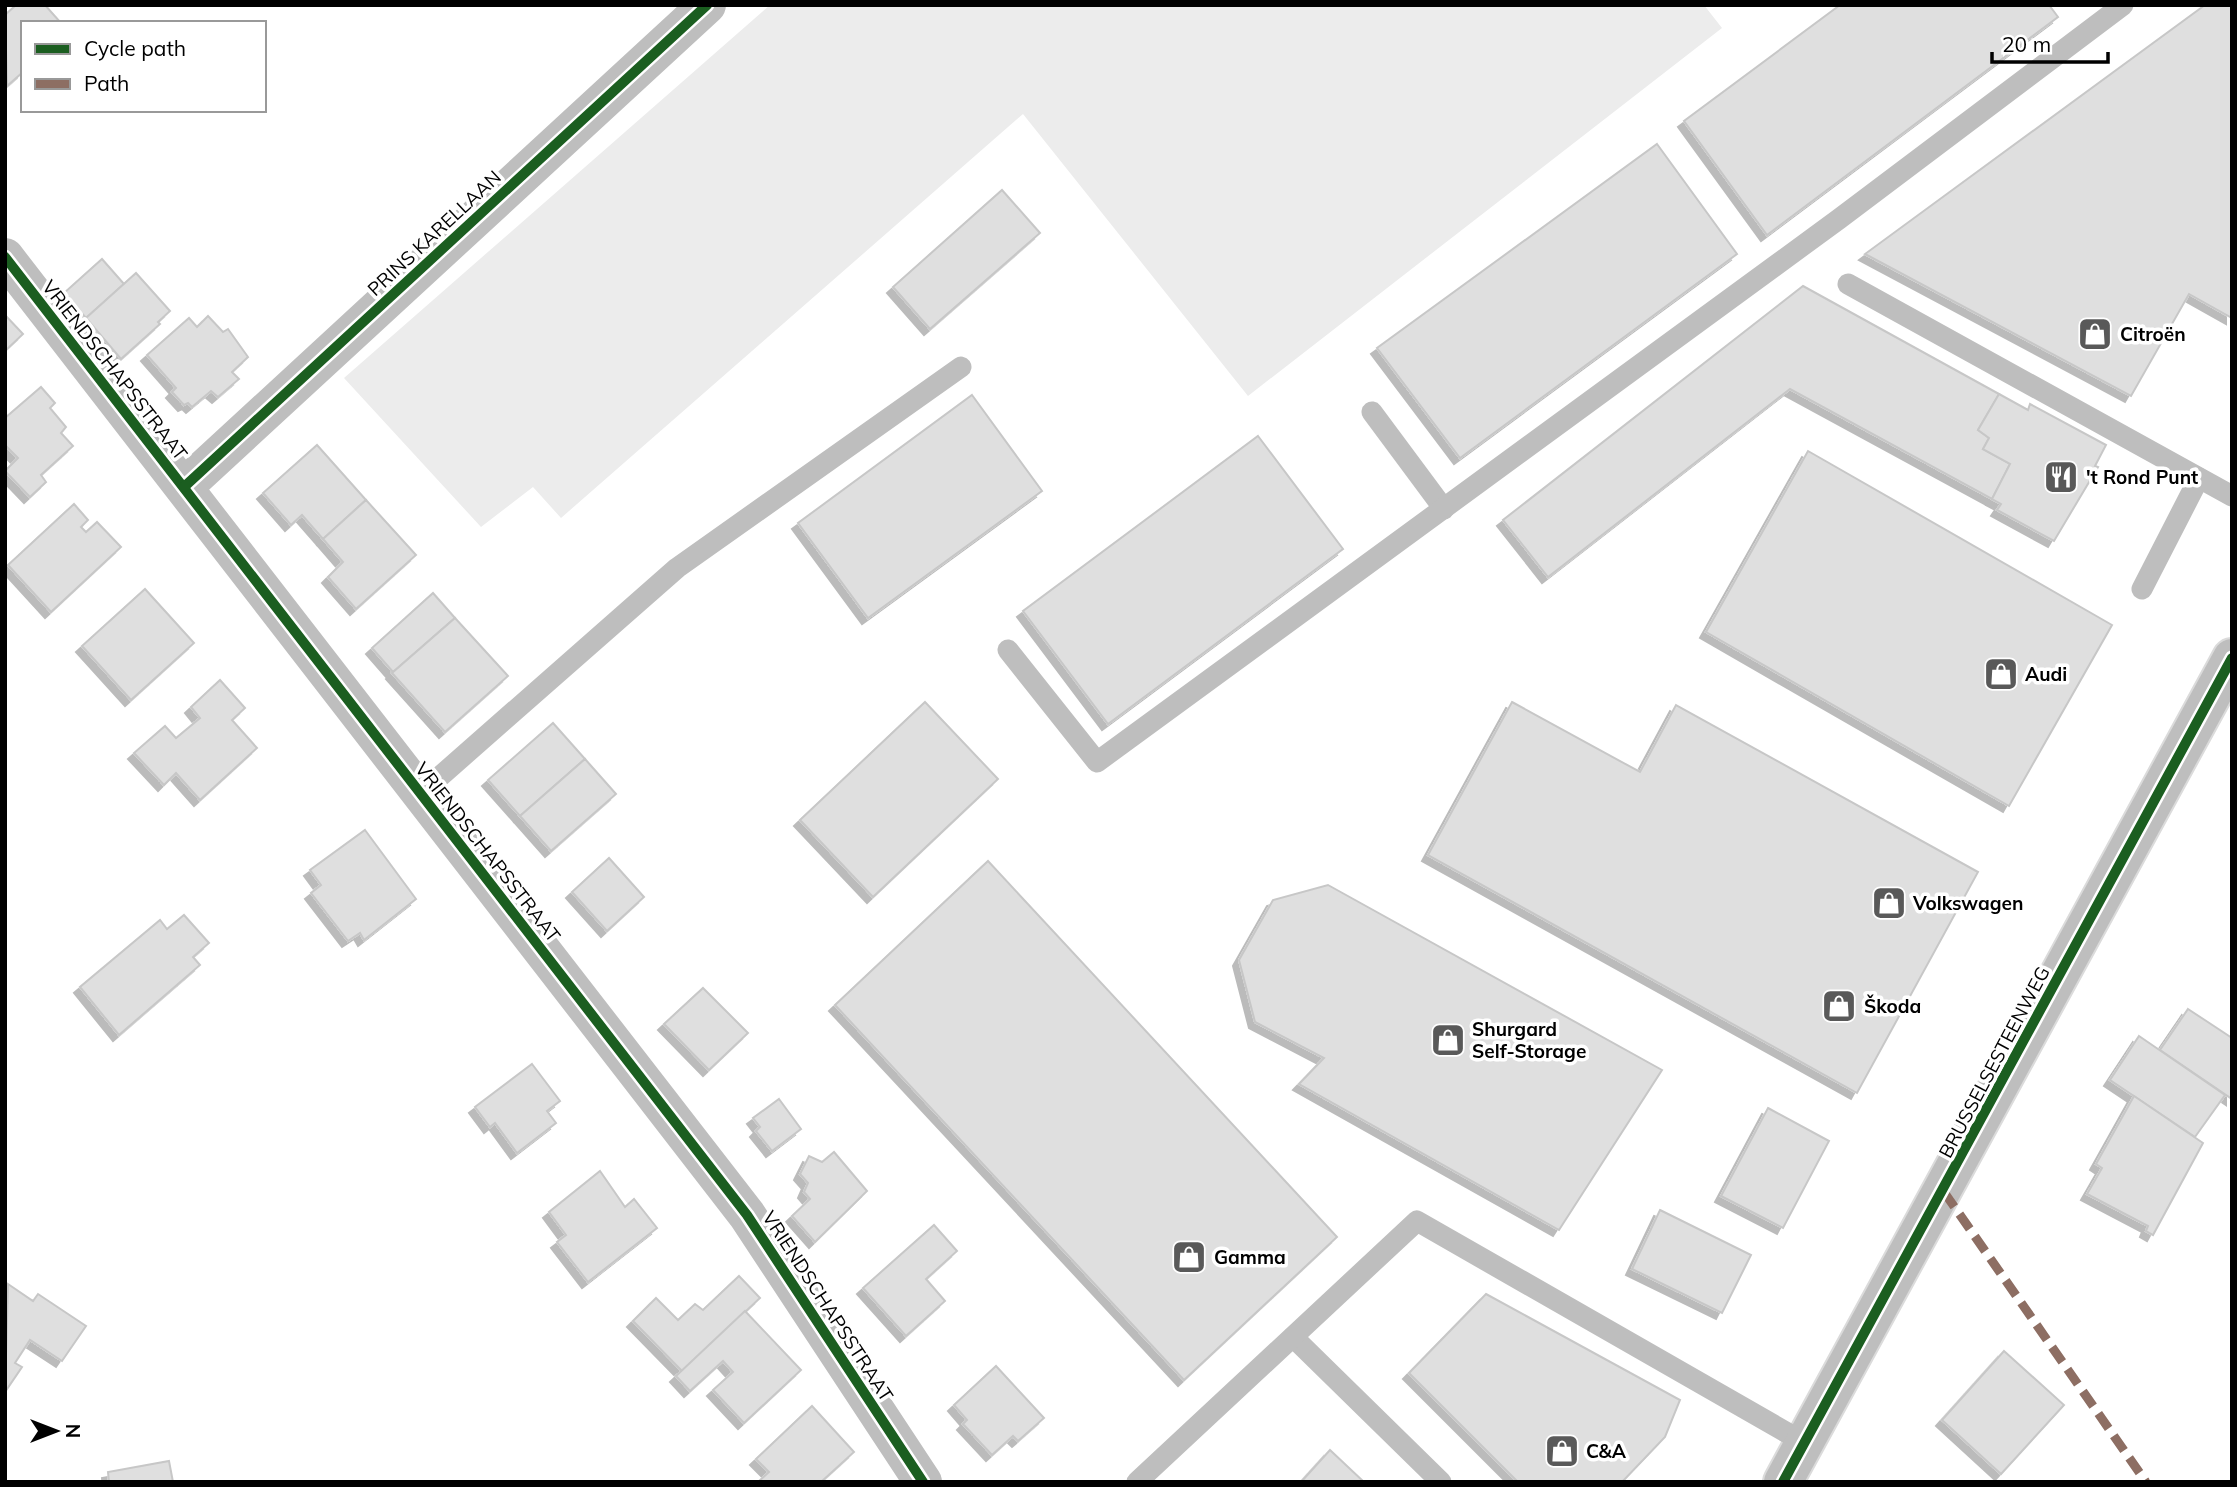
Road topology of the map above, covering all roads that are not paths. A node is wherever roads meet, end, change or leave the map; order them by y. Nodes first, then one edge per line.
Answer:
1 (707, 5) edge
2 (2123, 5) edge
3 (5, 257) edge
4 (1848, 284) dead end
5 (961, 367) dead end
6 (1372, 412) dead end
7 (2199, 478) junction
8 (184, 487) junction
9 (2232, 496) edge
10 (1444, 509) junction
11 (2142, 589) dead end
12 (1008, 650) dead end
13 (2232, 658) edge
14 (420, 794) junction
15 (1293, 1337) junction
16 (1805, 1443) junction
17 (923, 1482) edge
18 (1138, 1482) edge
19 (1441, 1482) edge
20 (1783, 1482) edge

1 - 8 street, PRINS KARELLAAN
2 - 10 lane
3 - 8 street, VRIENDSCHAPSSTRAAT
4 - 7 lane
5 - 14 lane
6 - 10 lane
7 - 9 lane
7 - 11 lane
8 - 14 street, VRIENDSCHAPSSTRAAT
10 - 12 lane
13 - 16 street, BRUSSELSESTEENWEG
14 - 17 street, VRIENDSCHAPSSTRAAT
15 - 16 lane
15 - 18 lane
15 - 19 lane
16 - 20 street, BRUSSELSESTEENWEG

